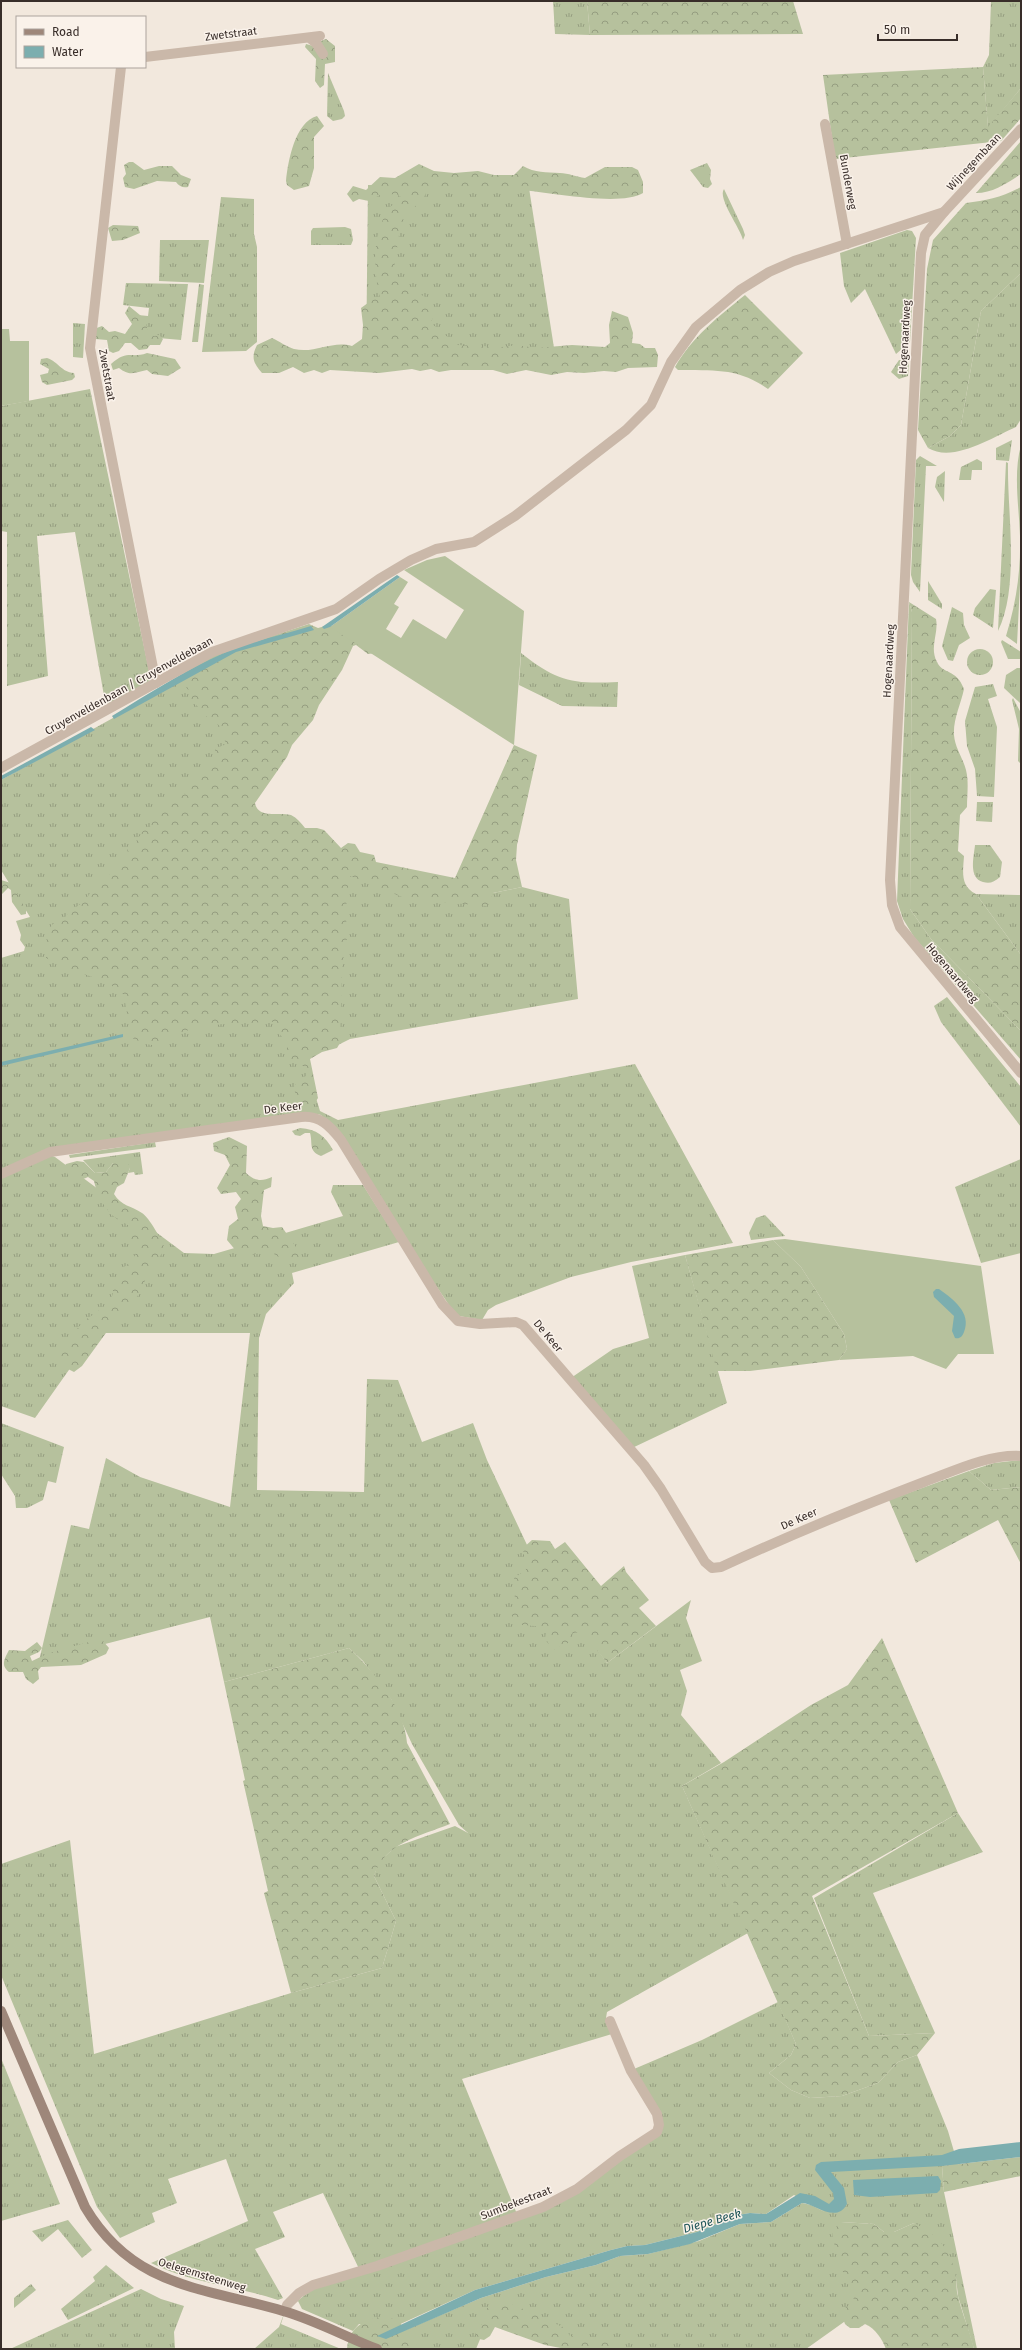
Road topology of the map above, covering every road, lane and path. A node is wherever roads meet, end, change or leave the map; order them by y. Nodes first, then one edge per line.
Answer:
1 (322, 54) dead end
2 (146, 57) edge
3 (121, 68) edge
4 (825, 124) dead end
5 (1021, 129) edge
6 (944, 212) junction
7 (847, 244) junction
8 (156, 683) junction
9 (1, 768) edge
10 (1021, 1073) edge
11 (1, 1174) edge
12 (1021, 1456) edge
13 (1, 2011) edge
14 (610, 2021) dead end
15 (285, 2311) junction
16 (377, 2349) edge

1 - 2 street, Zwetstraat
3 - 8 street, Zwetstraat
4 - 7 street, Bunderweg
5 - 6 street, Wijnegembaan
6 - 7 street, Cruyenveldenbaan / Cruyenveldebaan
6 - 10 street, Hogenaardweg
7 - 8 street, Cruyenveldenbaan / Cruyenveldebaan
8 - 9 street, Cruyenveldenbaan / Cruyenveldebaan
11 - 12 street, De Keer
13 - 15 street, Oelegemsteenweg
14 - 15 street, Sumbekestraat
15 - 16 street, Oelegemsteenweg

